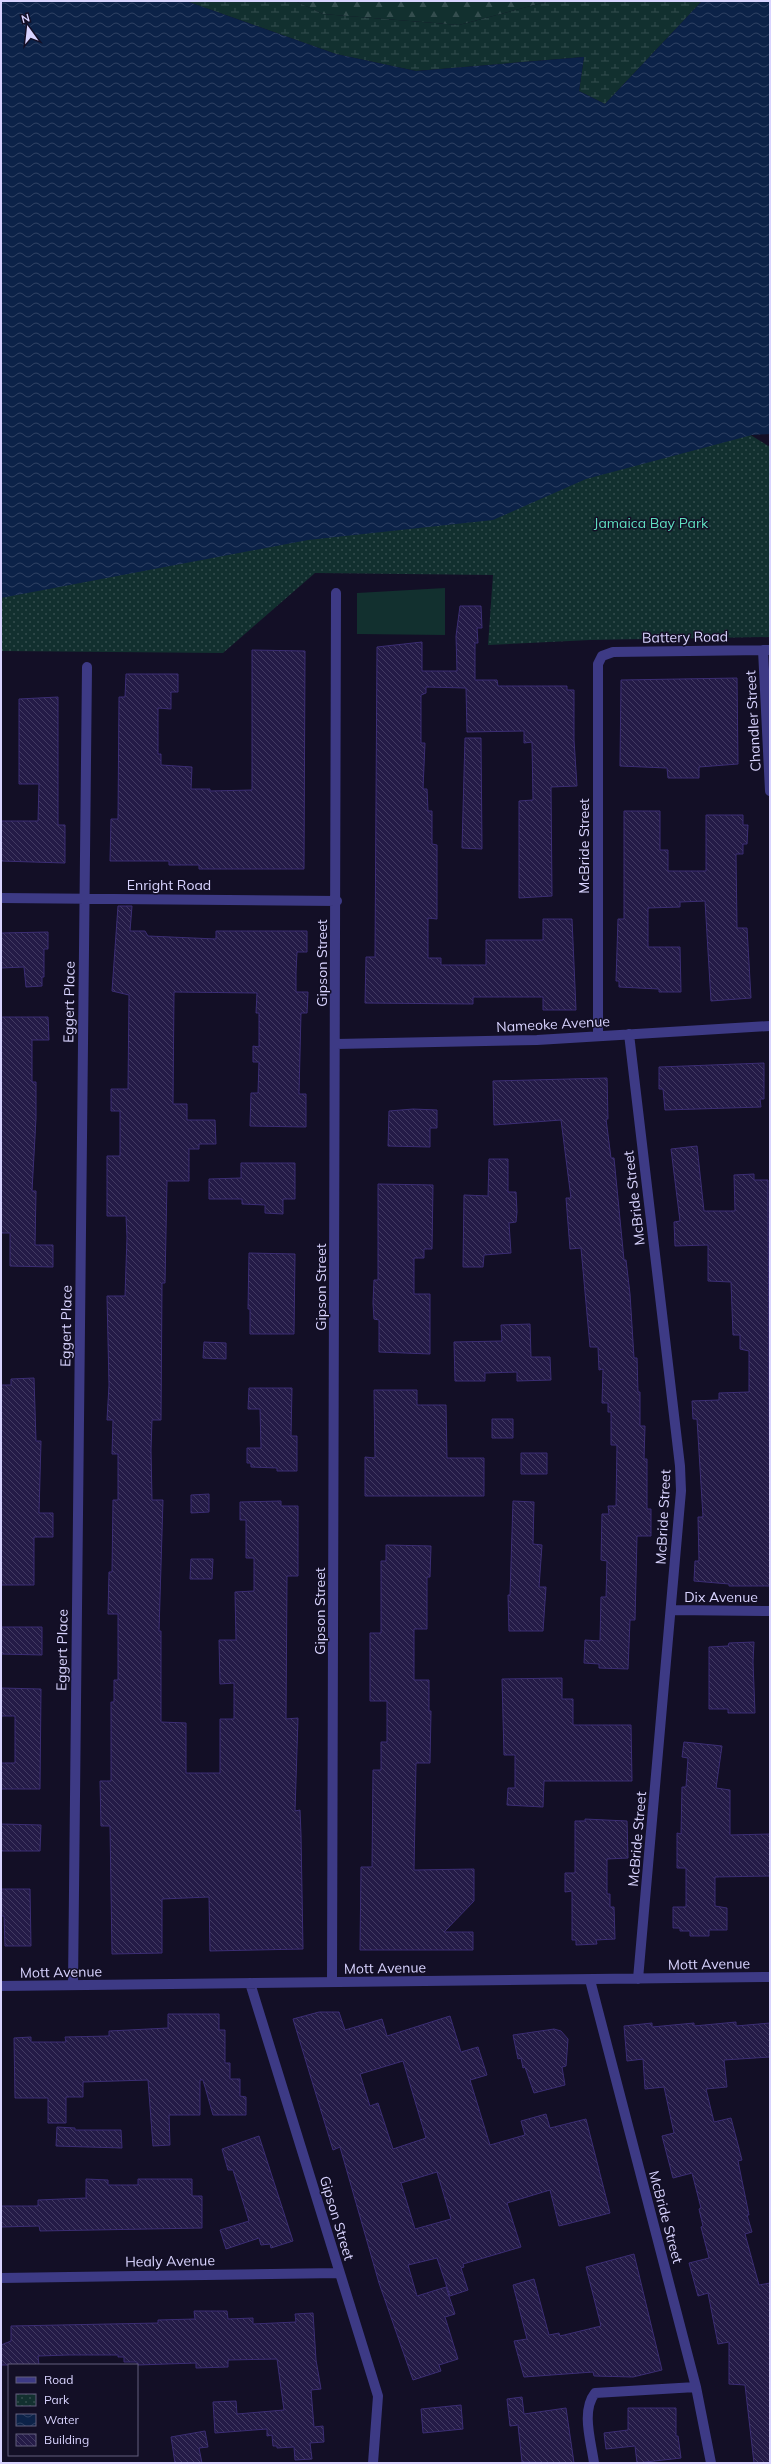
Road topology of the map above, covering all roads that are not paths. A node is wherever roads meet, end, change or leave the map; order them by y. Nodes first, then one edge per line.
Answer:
1 (336, 592) dead end
2 (767, 650) edge
3 (602, 656) joint
4 (87, 667) dead end
5 (770, 790) edge
6 (1, 898) edge
7 (84, 899) junction
8 (337, 901) junction
9 (770, 1026) edge
10 (629, 1034) junction
11 (598, 1036) junction
12 (336, 1044) junction
13 (671, 1610) junction
14 (770, 1611) edge
15 (770, 1977) edge
16 (638, 1979) junction
17 (590, 1980) junction
18 (332, 1982) junction
19 (250, 1983) junction
20 (1, 1986) edge
21 (73, 1986) junction
22 (339, 2273) junction
23 (1, 2278) edge
24 (696, 2387) junction
25 (373, 2463) edge
26 (594, 2463) edge
27 (711, 2463) edge

1 - 8 street, Gipson Street
2 - 3 street, Battery Road
2 - 5 street, Chandler Street
3 - 11 street, McBride Street
4 - 7 street, Eggert Place
6 - 7 street, Enright Road
7 - 8 street, Enright Road
7 - 21 street, Eggert Place
8 - 12 street, Gipson Street
9 - 10 street, Nameoke Avenue
10 - 11 street, Nameoke Avenue
10 - 13 street, McBride Street
11 - 12 street, Nameoke Avenue
12 - 18 street, Gipson Street
13 - 14 street, Dix Avenue
13 - 16 street, McBride Street
15 - 16 street, Mott Avenue
16 - 17 street, Mott Avenue
17 - 18 street, Mott Avenue
17 - 24 street, McBride Street
18 - 19 street, Mott Avenue
19 - 21 street, Mott Avenue
19 - 22 street, Gipson Street
20 - 21 street, Mott Avenue
22 - 23 street, Healy Avenue
22 - 25 street, Gipson Street
24 - 26 street
24 - 27 street, McBride Street

